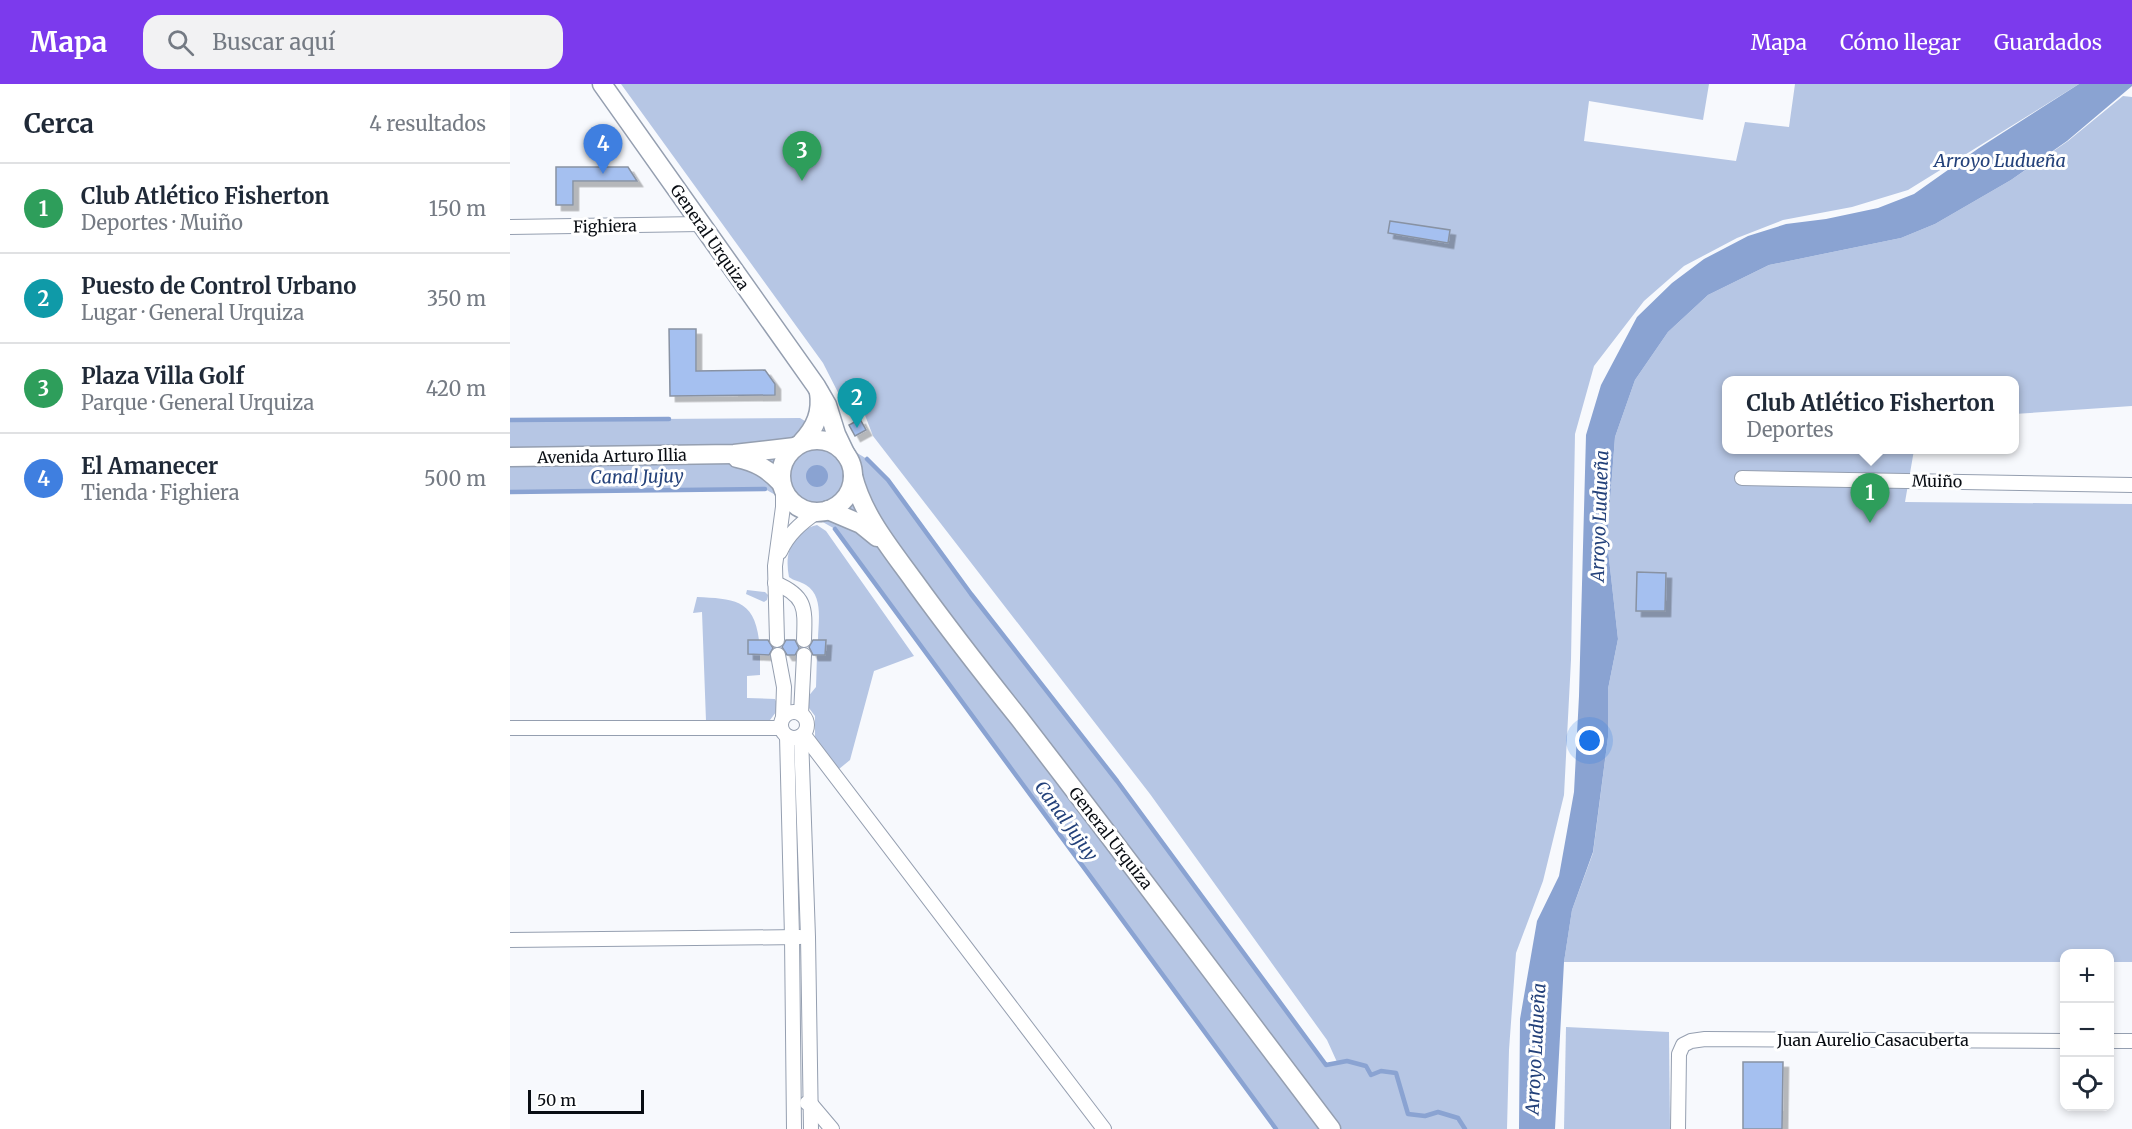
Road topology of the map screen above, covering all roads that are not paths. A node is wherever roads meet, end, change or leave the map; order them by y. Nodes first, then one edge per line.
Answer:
1 (602, 84) edge
2 (700, 224) junction
3 (510, 227) edge
4 (818, 390) junction
5 (798, 444) junction
6 (713, 454) junction
7 (846, 455) junction
8 (510, 457) edge
9 (853, 476) junction
10 (1742, 478) dead end
11 (2132, 485) edge
12 (782, 487) junction
13 (823, 511) junction
14 (890, 548) junction
15 (775, 566) junction
16 (775, 583) junction
17 (777, 640) dead end
18 (804, 640) dead end
19 (778, 655) dead end
20 (804, 655) dead end
21 (782, 675) junction
22 (803, 675) junction
23 (801, 714) junction
24 (510, 728) edge
25 (791, 731) junction
26 (792, 938) junction
27 (808, 938) junction
28 (510, 940) edge
29 (2060, 1041) edge
30 (2114, 1041) edge
31 (2132, 1041) edge
32 (793, 1103) junction
33 (810, 1103) junction
34 (794, 1129) edge
35 (811, 1129) edge
36 (832, 1129) edge
37 (1104, 1129) edge
38 (1331, 1129) edge
39 (1678, 1129) edge

1 - 2 main road, General Urquiza
2 - 3 street, Fighiera
2 - 4 main road, General Urquiza
4 - 5 main road
4 - 7 main road, General Urquiza
5 - 6 main road, Avenida Arturo Illia
5 - 7 main road
5 - 12 main road
6 - 8 main road, Avenida Arturo Illia
6 - 12 main road, Avenida Arturo Illia
7 - 9 main road
9 - 13 main road
9 - 14 main road, General Urquiza
10 - 11 street, Muiño
12 - 13 main road
12 - 15 street
13 - 14 main road, General Urquiza
13 - 15 street
14 - 38 main road, General Urquiza
15 - 16 street
16 - 17 street
16 - 18 street
19 - 21 street
20 - 22 street
21 - 22 street
21 - 25 street
22 - 23 street
23 - 25 street
23 - 25 street
24 - 25 street
25 - 26 street
25 - 27 street
25 - 37 street
26 - 27 street
26 - 28 street
26 - 32 street
27 - 33 street
29 - 39 street, Juan Aurelio Casacuberta
30 - 31 street
32 - 33 street
32 - 34 street
33 - 35 street
33 - 36 street

